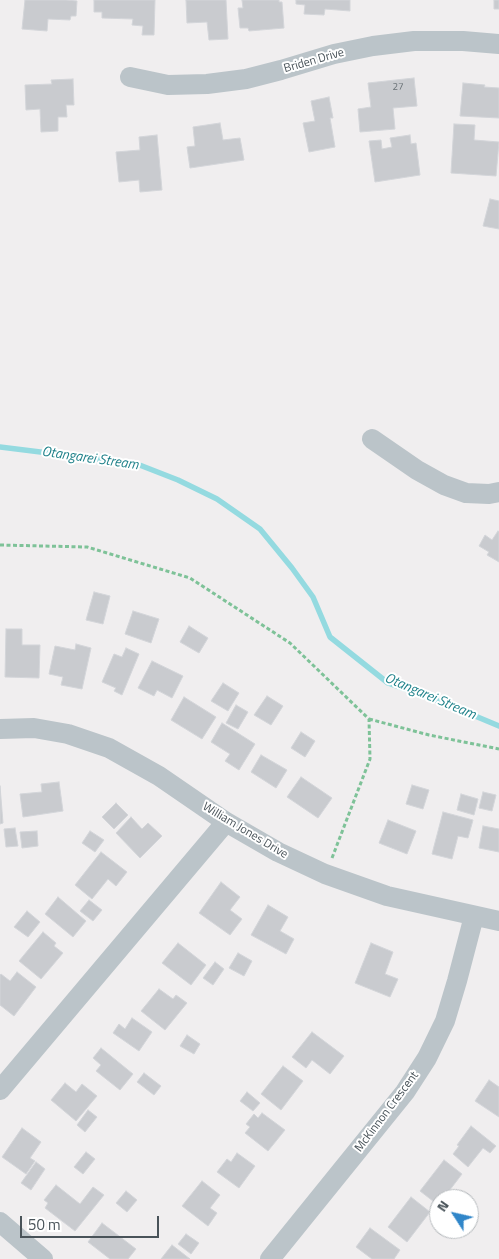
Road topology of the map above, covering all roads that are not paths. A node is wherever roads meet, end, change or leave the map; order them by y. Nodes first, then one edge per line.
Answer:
1 (499, 44) edge
2 (130, 77) dead end
3 (372, 438) dead end
4 (499, 492) edge
5 (0, 729) edge
6 (226, 822) junction
7 (474, 916) junction
8 (499, 921) edge
9 (0, 1090) edge
10 (0, 1222) edge
11 (43, 1259) edge
12 (270, 1259) edge

1 - 2 street, Briden Drive
3 - 4 street
5 - 6 street, William Jones Drive
6 - 7 street, William Jones Drive
6 - 9 street
7 - 8 street, William Jones Drive
7 - 12 street, McKinnon Crescent
10 - 11 street

